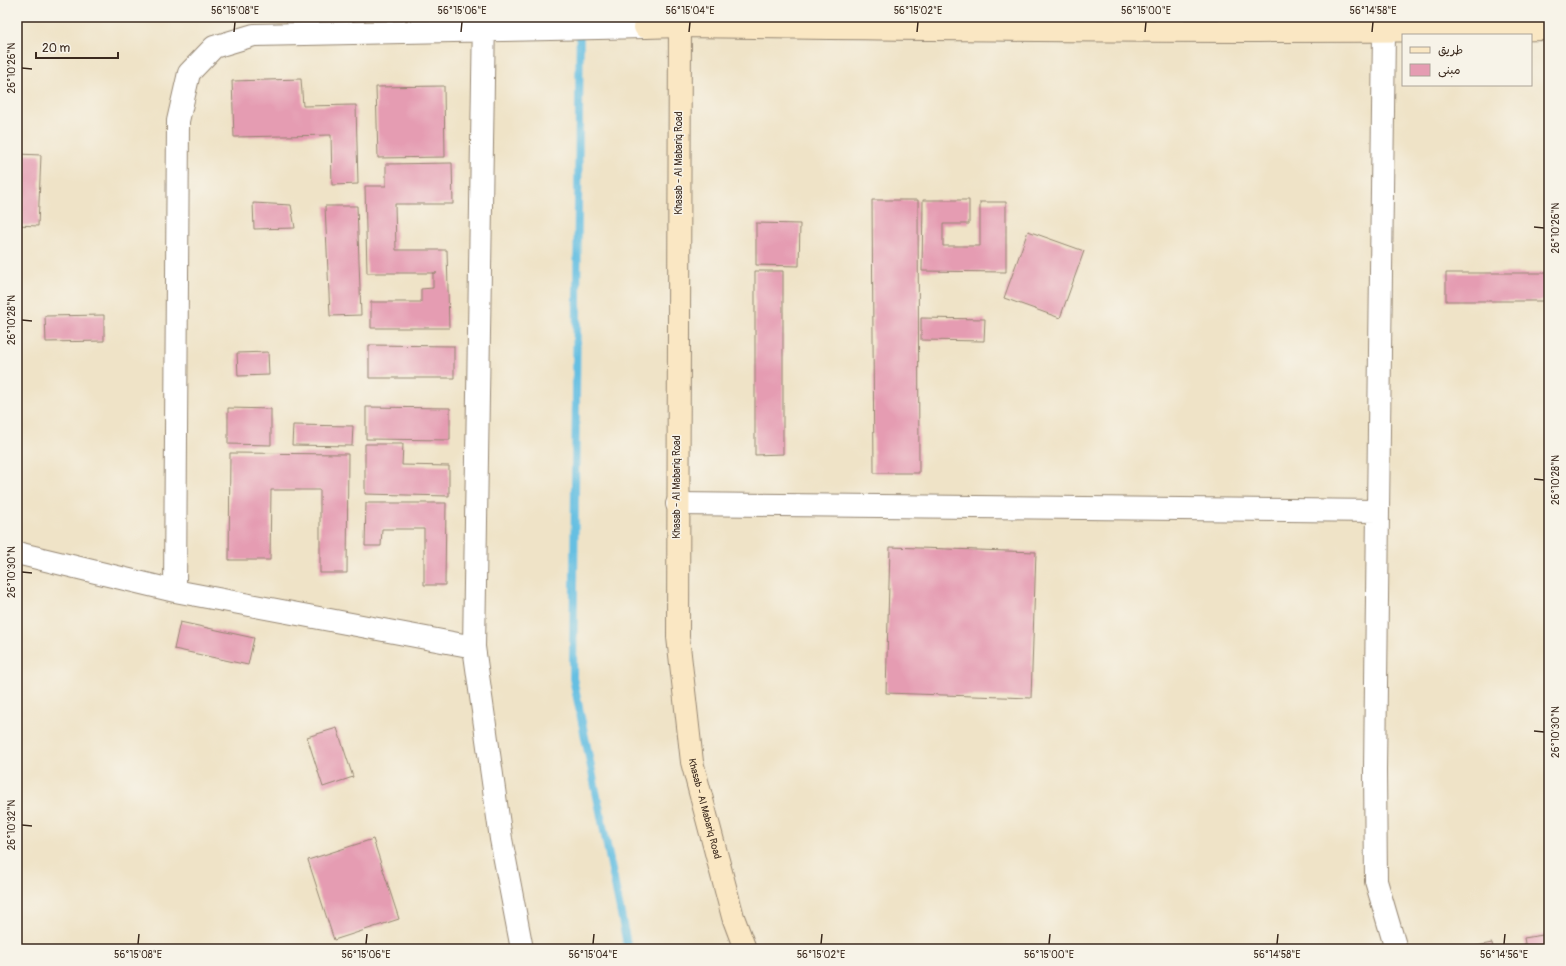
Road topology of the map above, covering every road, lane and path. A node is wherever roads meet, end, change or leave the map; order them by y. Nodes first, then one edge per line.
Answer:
1 (680, 22) edge
2 (484, 23) edge
3 (1079, 24) edge
4 (645, 27) joint
5 (1549, 29) edge
6 (1384, 31) junction
7 (677, 504) junction
8 (1378, 511) junction
9 (17, 553) edge
10 (175, 591) junction
11 (474, 647) junction
12 (522, 949) edge
13 (745, 949) edge
14 (1396, 949) edge

1 - 3 main road
1 - 4 main road
1 - 7 main road, Khasab - Al Mabariq Road
2 - 4 street
2 - 10 street
2 - 11 street
3 - 6 main road
5 - 6 main road
6 - 8 street
7 - 8 street
7 - 13 main road, Khasab - Al Mabariq Road
8 - 14 street
9 - 10 street
10 - 11 street
11 - 12 street

